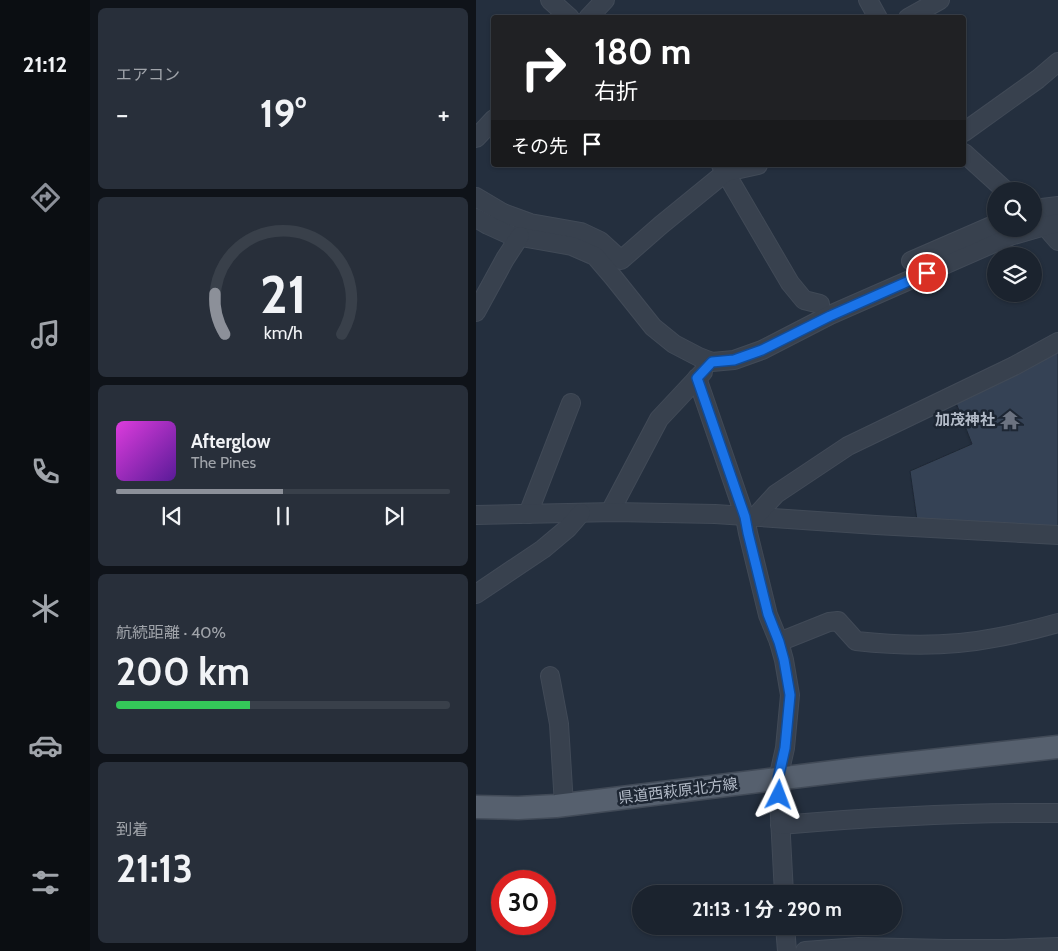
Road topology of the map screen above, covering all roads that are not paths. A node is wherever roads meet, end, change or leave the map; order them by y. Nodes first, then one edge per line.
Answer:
1 (550, 0) edge
2 (605, 0) edge
3 (868, 0) edge
4 (940, 0) edge
5 (567, 15) edge
6 (591, 15) edge
7 (876, 15) edge
8 (913, 15) edge
9 (1058, 62) edge
10 (491, 122) edge
11 (966, 131) edge
12 (476, 138) edge
13 (966, 155) edge
14 (724, 168) edge
15 (996, 182) edge
16 (476, 197) edge
17 (1058, 206) edge
18 (1042, 208) edge
19 (476, 218) edge
20 (1045, 221) edge
21 (987, 228) edge
22 (520, 236) junction
23 (1058, 241) edge
24 (912, 262) dead end
25 (483, 283) edge
26 (820, 304) dead end
27 (476, 312) edge
28 (1058, 342) edge
29 (712, 362) junction
30 (697, 378) junction
31 (571, 403) dead end
32 (610, 512) junction
33 (581, 513) junction
34 (528, 514) junction
35 (476, 515) edge
36 (750, 517) junction
37 (1058, 535) edge
38 (476, 594) edge
39 (1058, 623) edge
40 (779, 642) junction
41 (550, 676) dead end
42 (1058, 747) edge
43 (778, 779) junction
44 (564, 805) junction
45 (476, 807) edge
46 (1058, 813) edge
47 (780, 825) junction
48 (783, 885) edge
49 (785, 935) edge
50 (1058, 947) edge
51 (786, 951) edge
52 (805, 951) edge

1 - 5 street
2 - 6 street
3 - 7 street
4 - 8 street
9 - 11 street
10 - 12 street
13 - 15 street
14 - 16 street
14 - 26 street
17 - 18 street
19 - 22 street
20 - 23 street
20 - 29 street
21 - 24 street
22 - 25 street
22 - 29 street
25 - 27 street
28 - 36 street
29 - 30 street
30 - 32 street
30 - 36 street
31 - 34 street
32 - 33 street
32 - 36 street
33 - 34 street
33 - 38 street
34 - 35 street
36 - 37 street
36 - 40 street
39 - 40 street
40 - 43 street
41 - 44 street
42 - 43 main road, 県道西萩原北方線
43 - 44 main road, 県道西萩原北方線
43 - 47 street
44 - 45 main road, 県道西萩原北方線
46 - 47 street
47 - 48 street
49 - 51 street
50 - 52 street

